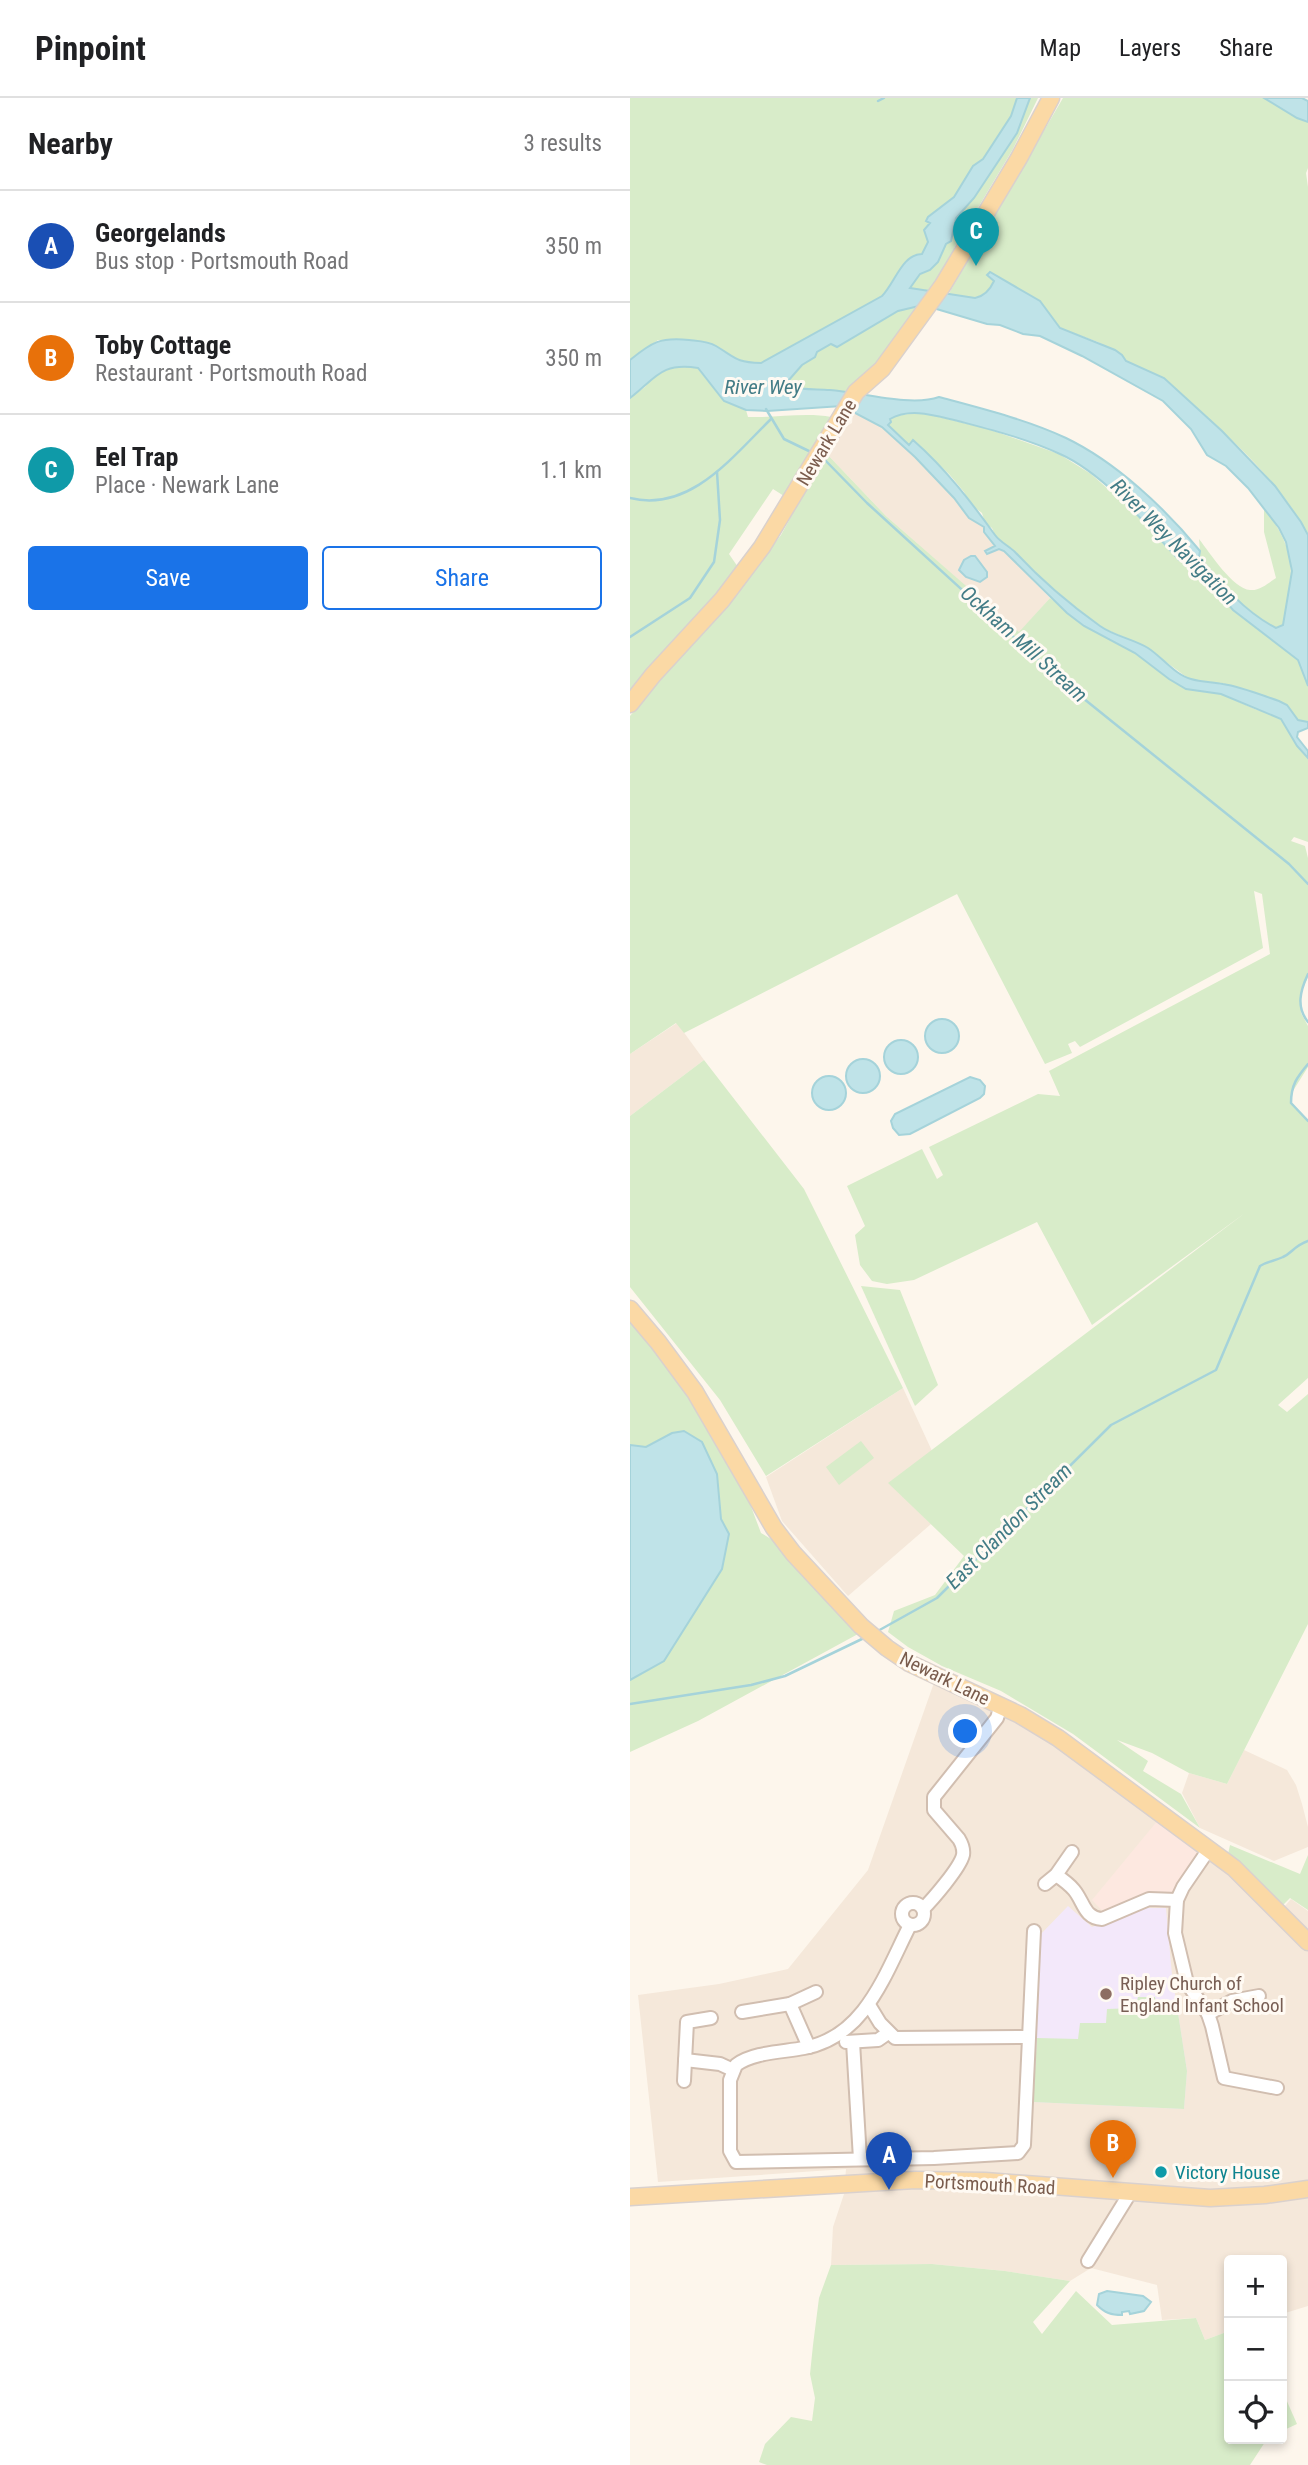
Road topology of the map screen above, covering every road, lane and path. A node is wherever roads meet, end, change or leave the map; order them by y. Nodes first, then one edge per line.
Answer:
1 (1051, 98) edge
2 (630, 704) edge
3 (630, 1309) edge
4 (1001, 1706) junction
5 (1209, 1849) junction
6 (1072, 1852) dead end
7 (1056, 1875) junction
8 (1045, 1884) dead end
9 (1177, 1900) junction
10 (923, 1909) junction
11 (910, 1925) junction
12 (1034, 1931) dead end
13 (1308, 1942) edge
14 (816, 1992) dead end
15 (1259, 1996) dead end
16 (790, 2004) junction
17 (869, 2004) junction
18 (742, 2012) dead end
19 (1208, 2014) junction
20 (711, 2018) dead end
21 (888, 2033) junction
22 (1028, 2037) junction
23 (833, 2039) junction
24 (853, 2042) junction
25 (809, 2047) junction
26 (685, 2060) junction
27 (733, 2070) junction
28 (684, 2081) dead end
29 (1277, 2088) dead end
30 (860, 2159) junction
31 (1308, 2189) edge
32 (1130, 2193) junction
33 (630, 2197) edge
34 (1088, 2261) dead end

1 - 2 main road, Newark Lane
3 - 4 main road, Newark Lane
4 - 5 main road, Newark Lane
4 - 10 street
5 - 9 street
5 - 13 main road, Newark Lane
6 - 7 street
7 - 8 street
7 - 9 street
9 - 19 street
10 - 11 street
10 - 11 street
11 - 17 street
12 - 22 street
14 - 16 street
15 - 19 street
16 - 18 street
16 - 25 street
17 - 21 street
17 - 23 street
19 - 29 street
20 - 26 street
21 - 22 street
21 - 24 street
22 - 30 street
23 - 24 street
23 - 25 street
24 - 30 street
25 - 27 street
26 - 27 street
26 - 28 street
27 - 30 street
31 - 32 main road, Portsmouth Road
32 - 33 main road, Portsmouth Road
32 - 34 street

